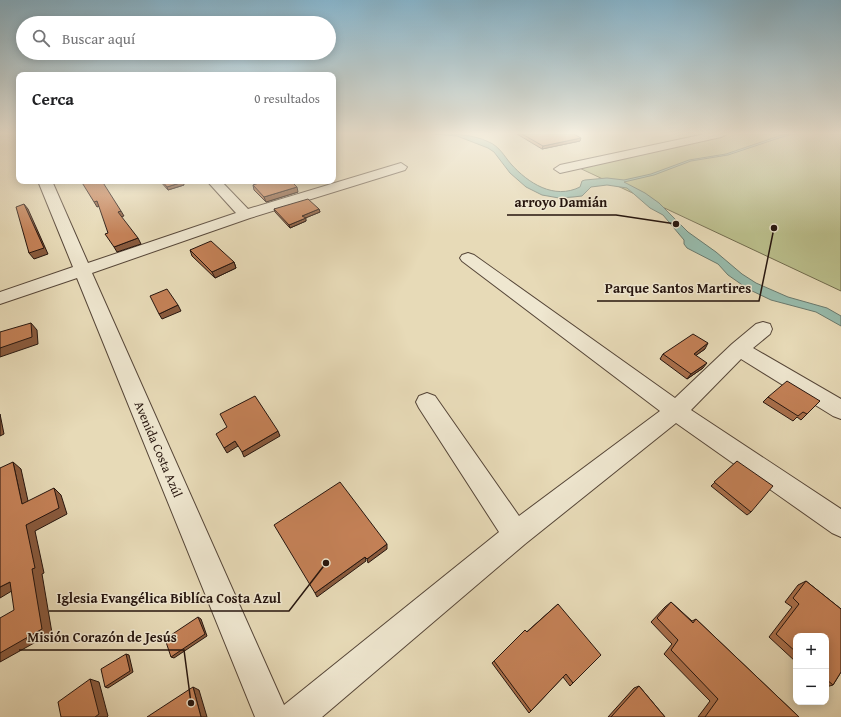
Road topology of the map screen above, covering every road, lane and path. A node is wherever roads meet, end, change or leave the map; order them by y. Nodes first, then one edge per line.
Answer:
1 (399, 167) edge
2 (567, 167) edge
3 (560, 169) dead end
4 (46, 184) edge
5 (217, 184) edge
6 (244, 215) junction
7 (468, 258) dead end
8 (83, 270) junction
9 (0, 298) edge
10 (763, 329) dead end
11 (739, 349) junction
12 (427, 402) dead end
13 (841, 410) edge
14 (676, 411) junction
15 (841, 524) edge
16 (516, 535) junction
17 (272, 717) edge
18 (296, 717) edge

1 - 6 street
2 - 3 street
4 - 8 street, Avenida Costa Azúl
5 - 6 street
6 - 8 street
7 - 14 street
8 - 9 street
8 - 17 street, Avenida Costa Azúl
10 - 11 street
11 - 13 street
11 - 14 street
12 - 16 street
14 - 15 street
14 - 16 street
16 - 18 street

